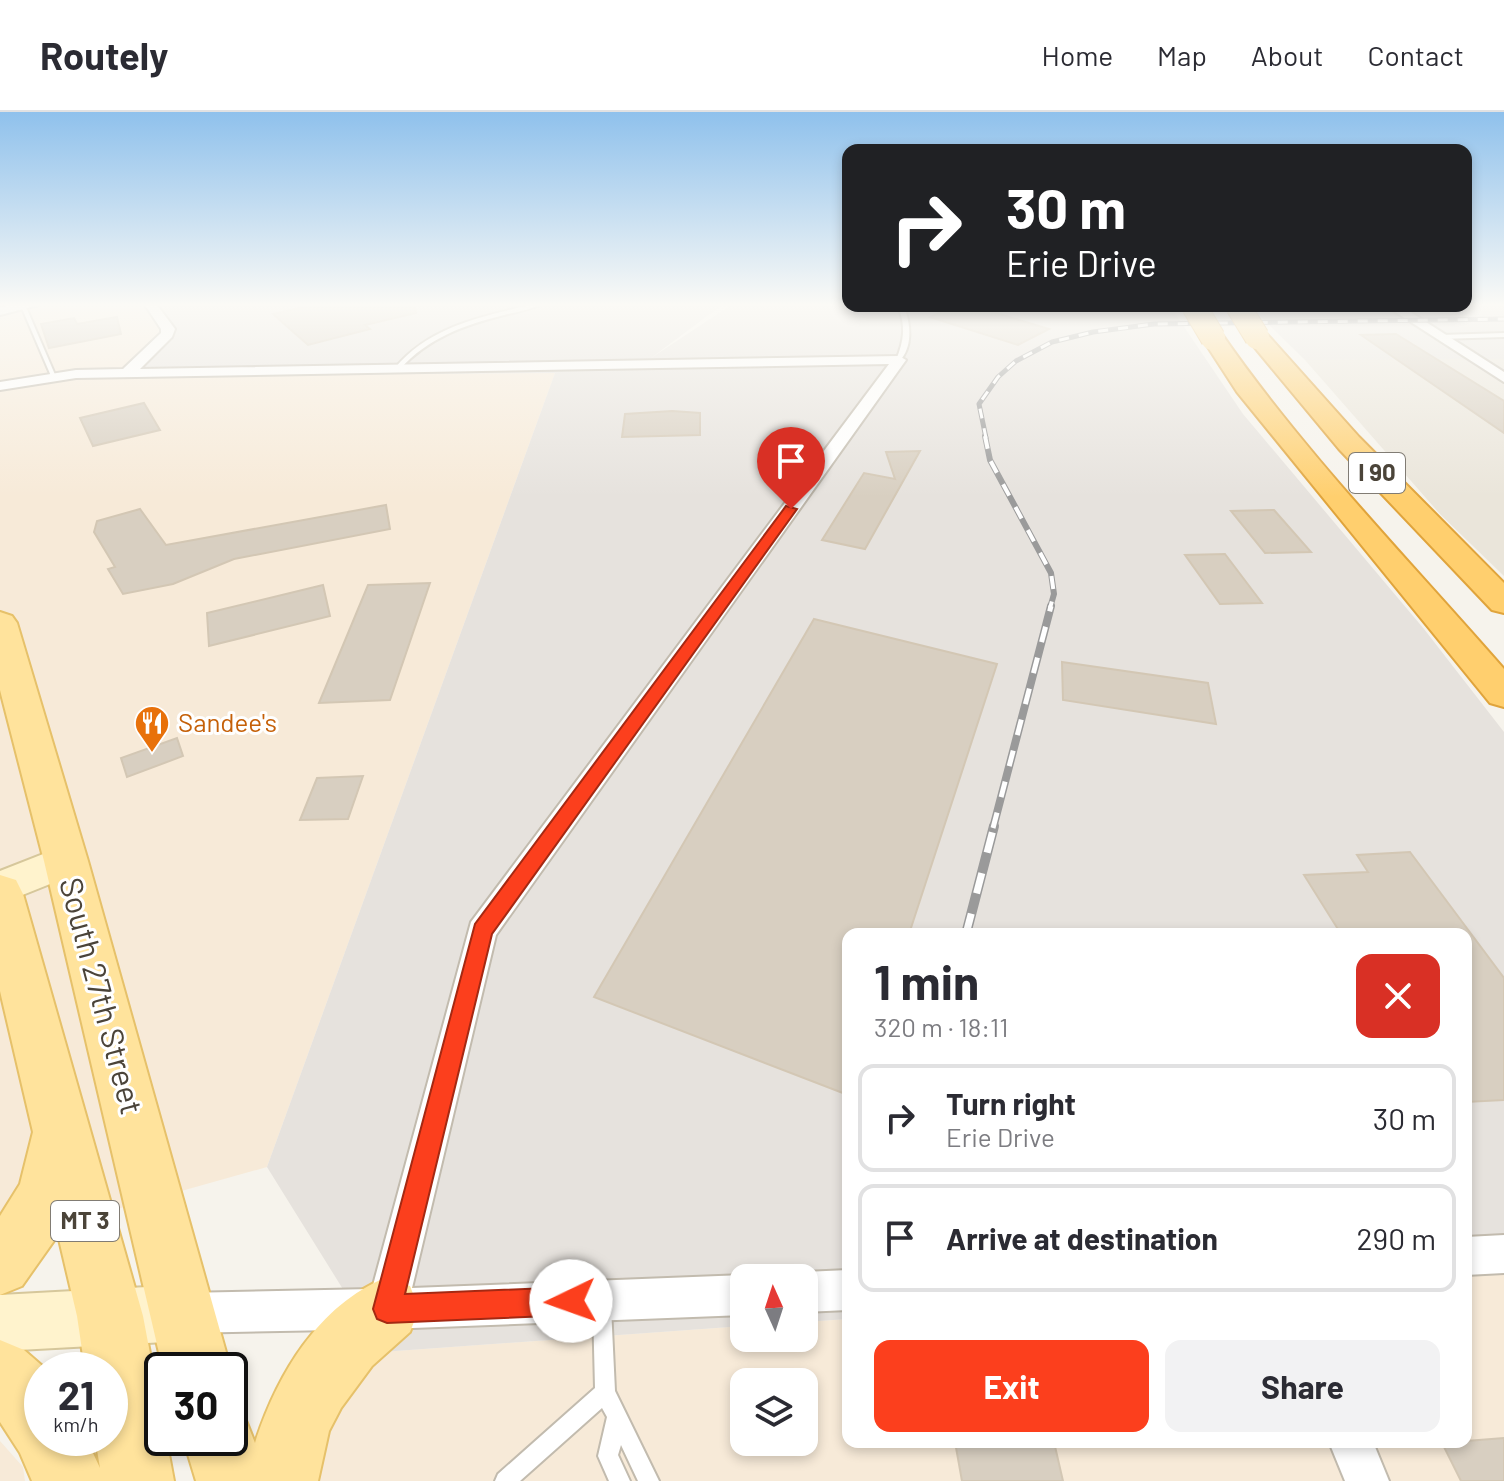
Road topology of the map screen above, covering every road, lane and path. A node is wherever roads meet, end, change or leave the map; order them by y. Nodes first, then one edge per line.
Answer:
1 (51, 369) edge
2 (131, 369) edge
3 (350, 369) edge
4 (893, 369) edge
5 (1235, 369) edge
6 (1285, 369) edge
7 (127, 373) junction
8 (54, 376) junction
9 (0, 386) edge
10 (1406, 578) junction
11 (1504, 603) edge
12 (0, 623) edge
13 (1504, 680) edge
14 (1504, 694) edge
15 (66, 861) junction
16 (0, 891) edge
17 (61, 1126) junction
18 (1504, 1254) edge
19 (1472, 1256) edge
20 (0, 1264) edge
21 (842, 1290) edge
22 (818, 1291) edge
23 (730, 1295) edge
24 (602, 1300) junction
25 (387, 1309) junction
26 (110, 1316) junction
27 (0, 1323) edge
28 (190, 1341) edge
29 (0, 1374) edge
30 (605, 1392) junction
31 (24, 1397) edge
32 (617, 1417) junction
33 (1353, 1448) edge
34 (57, 1456) edge
35 (224, 1456) edge
36 (69, 1481) edge
37 (138, 1481) edge
38 (232, 1481) edge
39 (282, 1481) edge
40 (505, 1481) edge
41 (620, 1481) edge
42 (649, 1481) edge
43 (1367, 1481) edge

1 - 8 lane
2 - 7 street
3 - 7 street
4 - 25 street
5 - 10 highway, I 90, bridge
6 - 11 highway, I 90, bridge
7 - 8 street
8 - 9 street
10 - 13 highway, I 90
10 - 14 highway
12 - 15 main road, South 27th Street
15 - 16 main road
15 - 28 main road, South 27th Street
16 - 17 main road, MT 3
17 - 20 main road
17 - 26 main road, MT 3
18 - 19 street
21 - 22 street
23 - 24 street
24 - 25 street
24 - 30 lane
25 - 28 street
25 - 39 main road
26 - 27 main road
26 - 28 main road
26 - 37 main road, MT 3
29 - 31 main road
30 - 32 lane
30 - 40 lane
32 - 41 lane
32 - 42 lane
33 - 43 street
34 - 36 main road
35 - 38 main road

